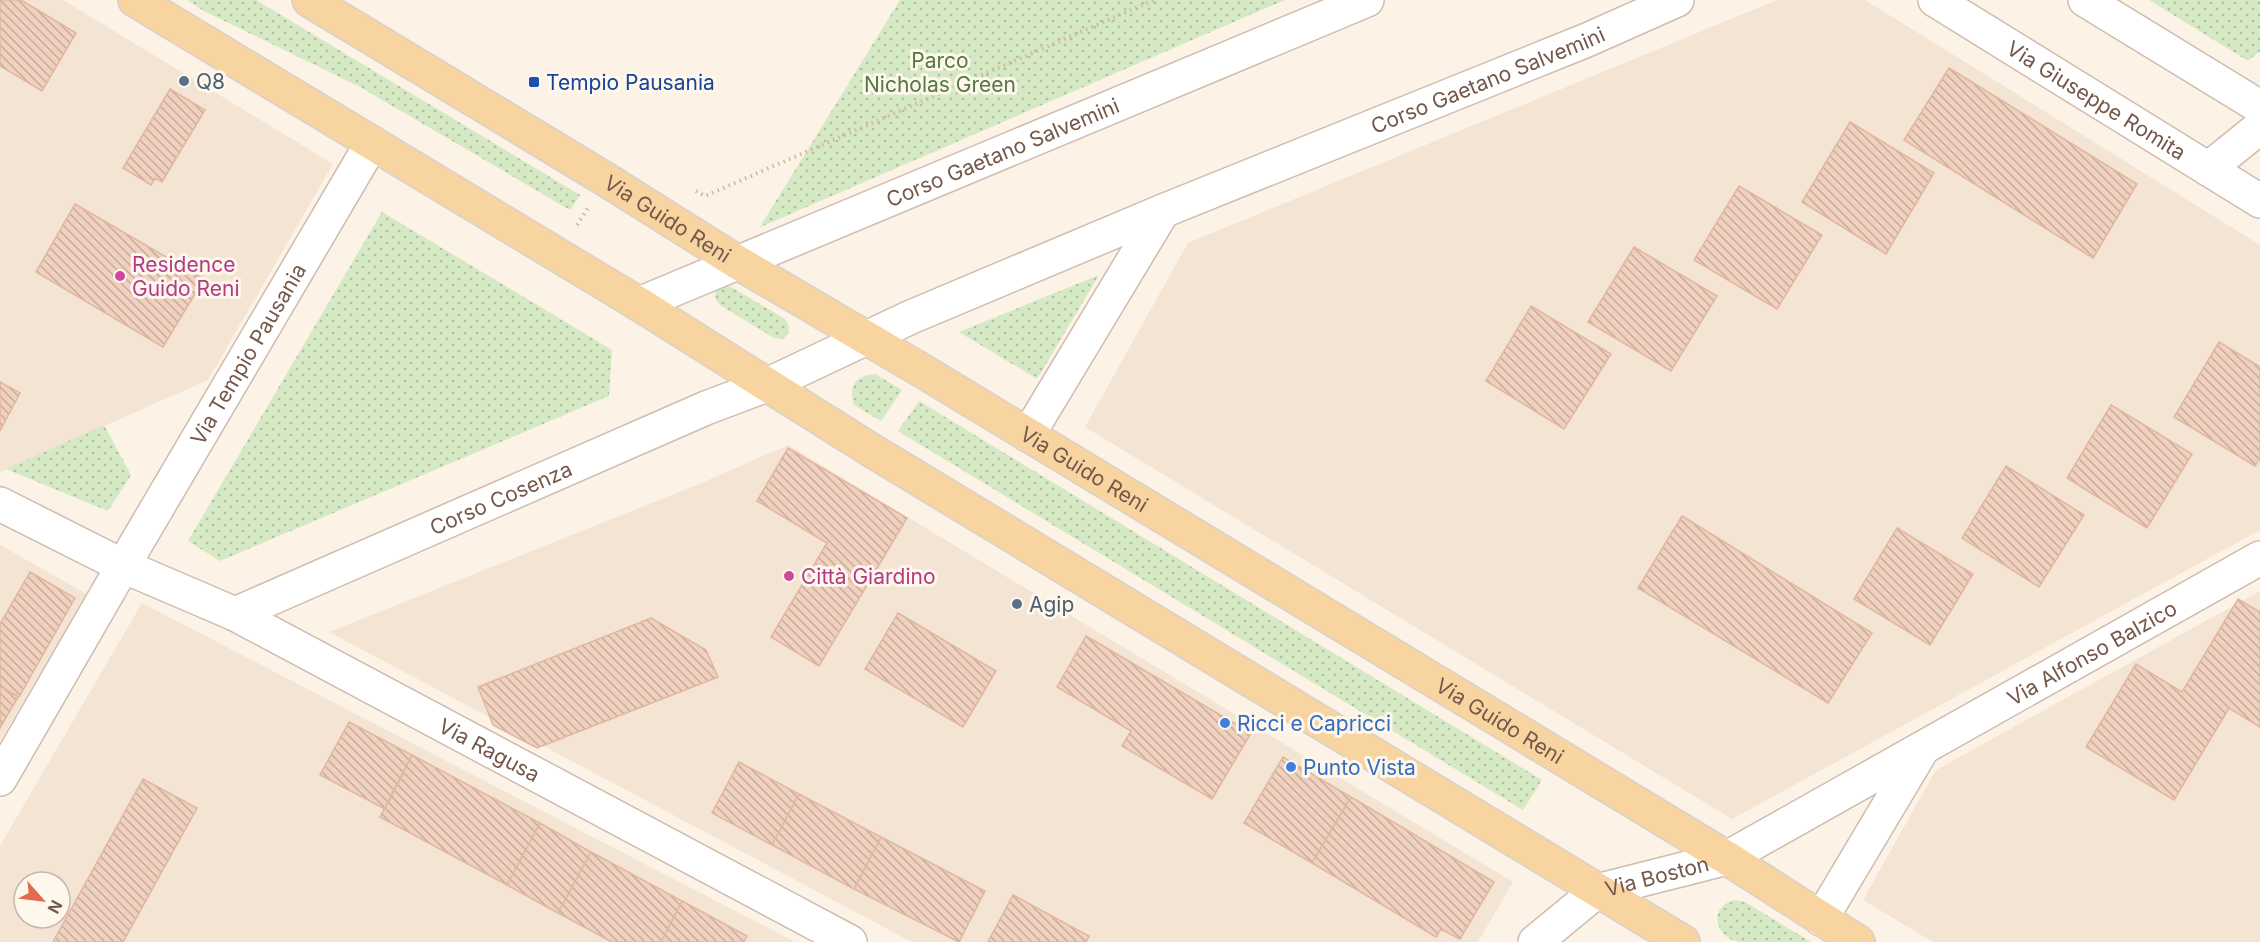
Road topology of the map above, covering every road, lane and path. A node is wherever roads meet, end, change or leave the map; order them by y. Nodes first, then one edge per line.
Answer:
1 (135, 0) edge
2 (309, 0) edge
3 (1154, 0) edge
4 (1367, 0) edge
5 (1677, 0) edge
6 (1935, 0) edge
7 (2085, 0) edge
8 (2260, 107) edge
9 (2260, 127) edge
10 (372, 143) junction
11 (2208, 169) junction
12 (605, 179) junction
13 (686, 185) dead end
14 (2260, 201) edge
15 (1163, 211) junction
16 (559, 256) junction
17 (737, 262) junction
18 (639, 304) junction
19 (866, 337) junction
20 (767, 385) junction
21 (1028, 435) junction
22 (0, 504) edge
23 (2260, 558) edge
24 (123, 566) junction
25 (234, 614) junction
26 (1924, 747) junction
27 (0, 779) edge
28 (1727, 858) junction
29 (1597, 891) junction
30 (1821, 920) junction
31 (850, 942) edge
32 (1535, 942) edge
33 (1683, 942) edge
34 (1858, 942) edge

1 - 10 main road
2 - 12 main road, Via Guido Reni
3 - 13 path
4 - 17 street, Corso Gaetano Salvemini
5 - 15 street, Corso Gaetano Salvemini
6 - 11 street, Via Giuseppe Romita
7 - 8 street
9 - 11 street
10 - 16 main road
10 - 24 street, Via Tempio Pausania
11 - 14 street, Via Giuseppe Romita
12 - 16 path
12 - 17 main road, Via Guido Reni
15 - 19 street, Corso Gaetano Salvemini
15 - 21 street
16 - 18 main road
17 - 18 street, Corso Gaetano Salvemini
17 - 19 main road, Via Guido Reni
18 - 20 main road
19 - 20 street, Corso Gaetano Salvemini
19 - 21 main road, Via Guido Reni
20 - 25 street, Corso Cosenza
20 - 29 main road
21 - 28 main road, Via Guido Reni
22 - 24 street
23 - 26 street, Via Alfonso Balzico
24 - 25 street, Via Ragusa
24 - 27 street, Via Tempio Pausania
25 - 31 street, Via Ragusa
26 - 28 street, Via Alfonso Balzico
26 - 30 street, Via Alfonso Balzico
28 - 29 street, Via Boston
28 - 30 main road, Via Guido Reni
29 - 32 street, Via Boston
29 - 33 main road
30 - 34 main road, Via Guido Reni

